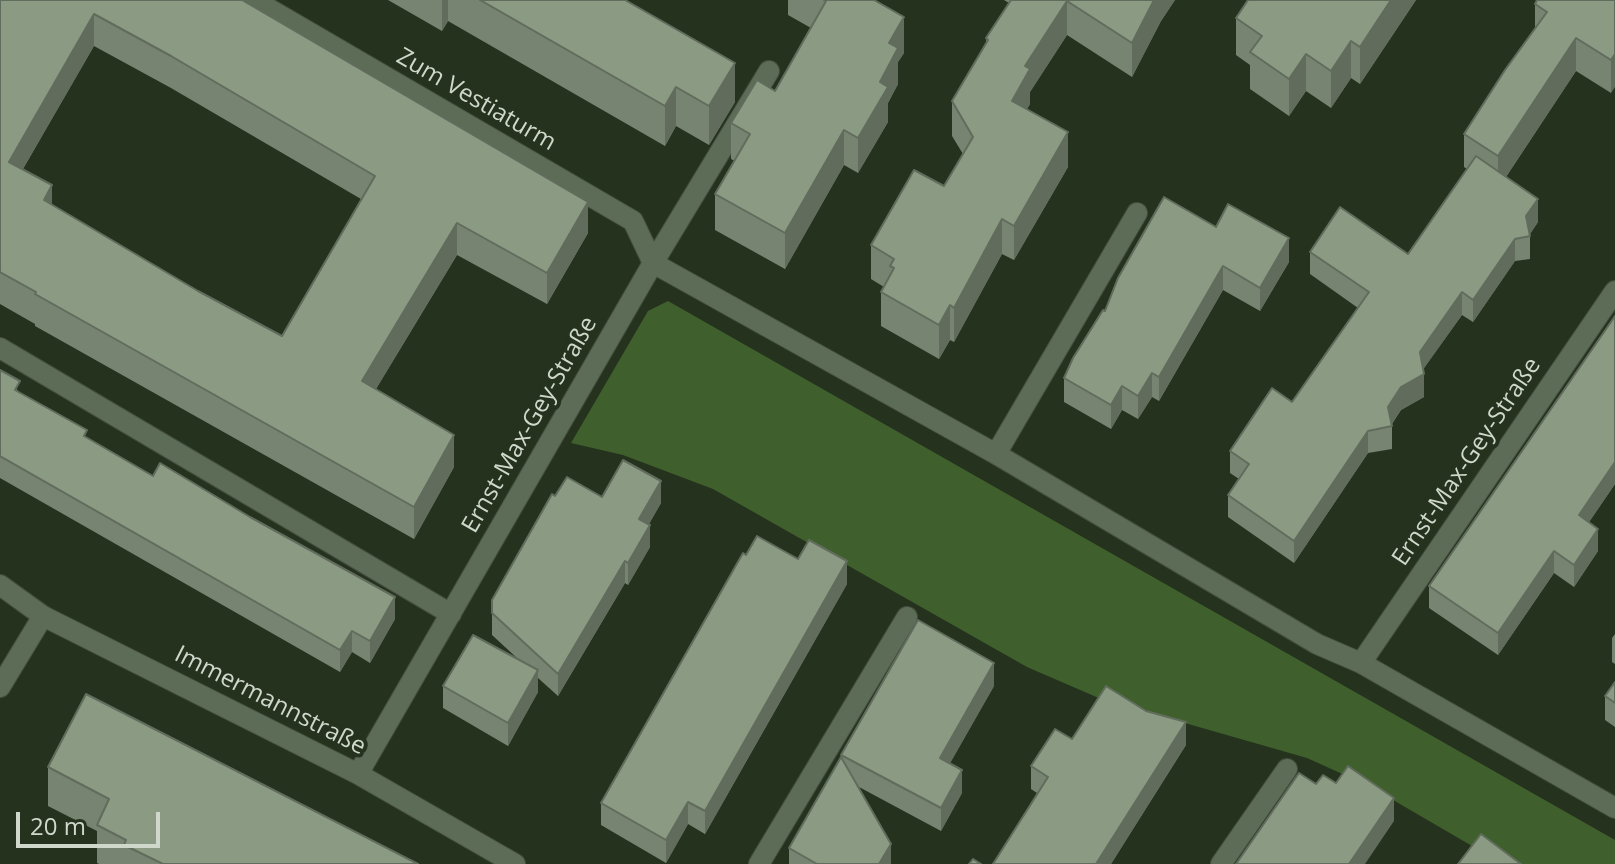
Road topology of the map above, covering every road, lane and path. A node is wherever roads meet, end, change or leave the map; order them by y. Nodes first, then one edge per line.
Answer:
1 (254, 0) edge
2 (769, 71) dead end
3 (1137, 213) dead end
4 (653, 263) junction
5 (1615, 291) edge
6 (0, 348) edge
7 (996, 454) junction
8 (0, 585) edge
9 (451, 614) junction
10 (43, 616) junction
11 (907, 617) dead end
12 (1361, 663) junction
13 (0, 687) edge
14 (1287, 769) dead end
15 (358, 774) junction
16 (1615, 808) edge
17 (515, 864) edge
18 (759, 864) edge
19 (1221, 864) edge

1 - 4 street, Zum Vestiaturm
2 - 4 street, Ernst-Max-Gey-Straße
3 - 7 street
4 - 7 street
4 - 9 street, Ernst-Max-Gey-Straße
5 - 12 street, Ernst-Max-Gey-Straße
6 - 9 street
7 - 12 street
8 - 10 street, Immermannstraße
9 - 15 street, Ernst-Max-Gey-Straße
10 - 13 street
10 - 15 street, Immermannstraße
11 - 18 street
12 - 16 street
14 - 19 street
15 - 17 street, Immermannstraße

